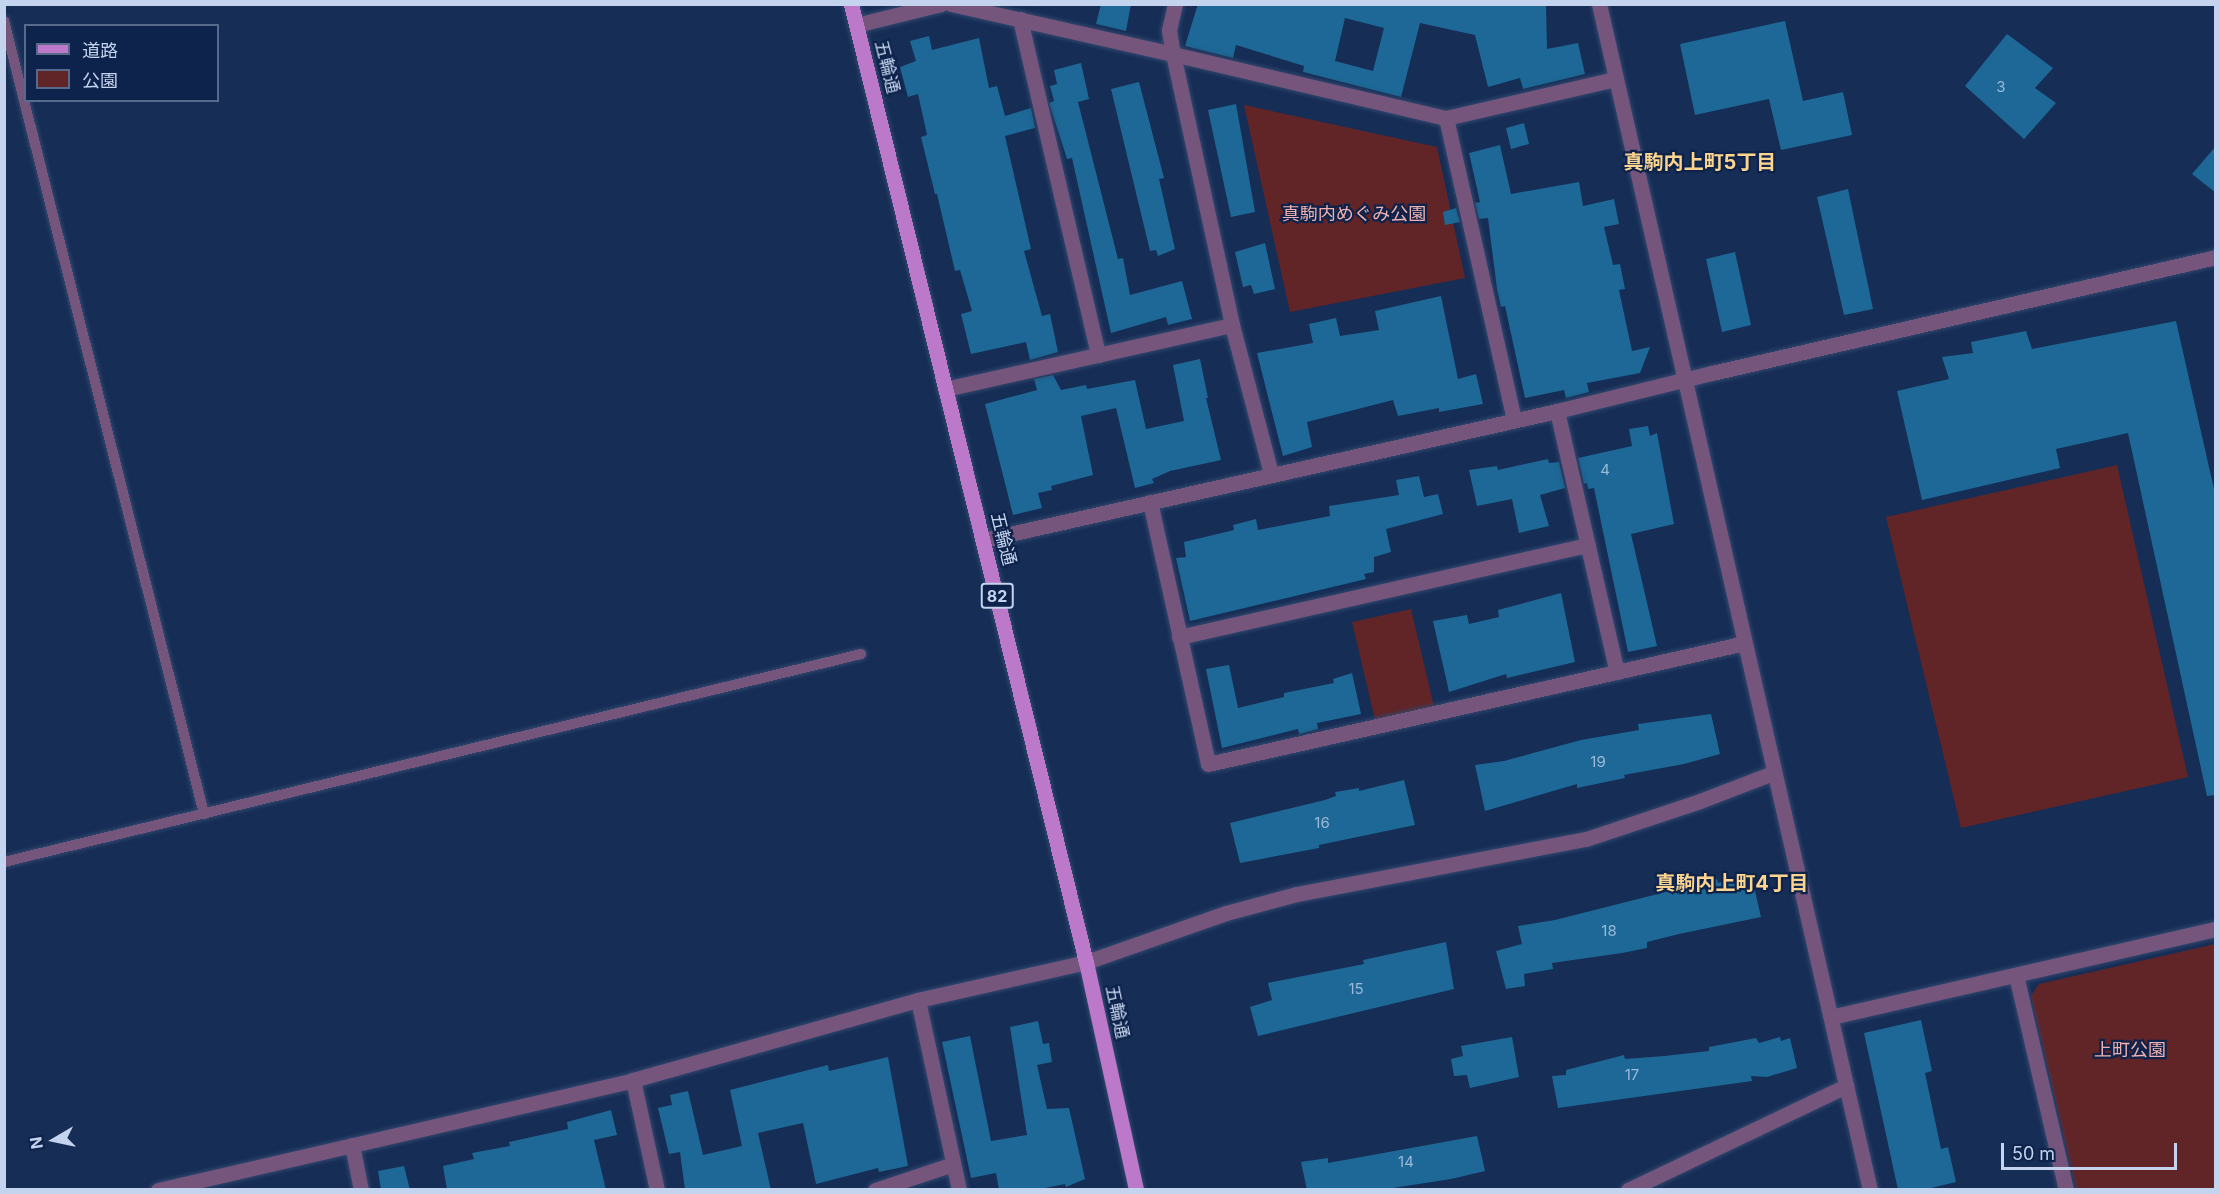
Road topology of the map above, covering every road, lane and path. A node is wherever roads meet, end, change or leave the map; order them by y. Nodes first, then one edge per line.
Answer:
1 (851, 4) edge
2 (941, 4) edge
3 (951, 4) edge
4 (1175, 4) edge
5 (1599, 4) edge
6 (1020, 19) junction
7 (4, 21) edge
8 (856, 25) junction
9 (7, 42) edge
10 (1173, 54) junction
11 (1615, 78) junction
12 (1446, 118) junction
13 (2216, 257) edge
14 (1232, 325) junction
15 (1098, 355) junction
16 (1684, 380) junction
17 (945, 389) junction
18 (1557, 411) junction
19 (1514, 420) junction
20 (1271, 474) junction
21 (1150, 502) junction
22 (983, 540) junction
23 (1588, 545) junction
24 (1179, 637) junction
25 (1745, 643) junction
26 (861, 654) dead end
27 (1617, 672) junction
28 (1773, 773) junction
29 (204, 814) junction
30 (4, 862) edge
31 (2216, 929) edge
32 (1086, 962) junction
33 (2016, 975) junction
34 (918, 1000) junction
35 (1831, 1017) junction
36 (633, 1080) junction
37 (1846, 1086) junction
38 (352, 1145) junction
39 (953, 1164) junction
40 (158, 1190) edge
41 (361, 1190) edge
42 (657, 1190) edge
43 (875, 1190) edge
44 (959, 1190) edge
45 (1136, 1190) edge
46 (1628, 1190) edge
47 (1870, 1190) edge
48 (2066, 1190) edge

1 - 8 main road, 五輪通 / 82
2 - 8 street
3 - 6 street
4 - 10 street
5 - 11 street
6 - 10 street
6 - 15 street
7 - 9 lane
8 - 17 main road, 五輪通 / 82
9 - 29 lane
10 - 12 street
10 - 14 street
11 - 12 street
11 - 16 street
12 - 19 street
13 - 16 street
14 - 15 street
14 - 20 street
15 - 17 street
16 - 18 street
16 - 25 street
17 - 22 main road, 五輪通 / 82
18 - 19 street
18 - 23 street
19 - 20 street
20 - 21 street
21 - 22 street
21 - 24 street
22 - 32 main road, 五輪通 / 82
23 - 24 street
23 - 27 street
24 - 27 street
25 - 27 street
25 - 28 street
26 - 29 lane
28 - 32 street
28 - 35 street
29 - 30 lane
31 - 33 street
32 - 34 street
32 - 45 main road, 五輪通 / 82
33 - 35 street
33 - 48 street
34 - 36 street
34 - 39 street
35 - 37 street
36 - 38 street
36 - 42 street
37 - 46 street
37 - 47 street
38 - 40 street
38 - 41 street
39 - 43 street
39 - 44 street

